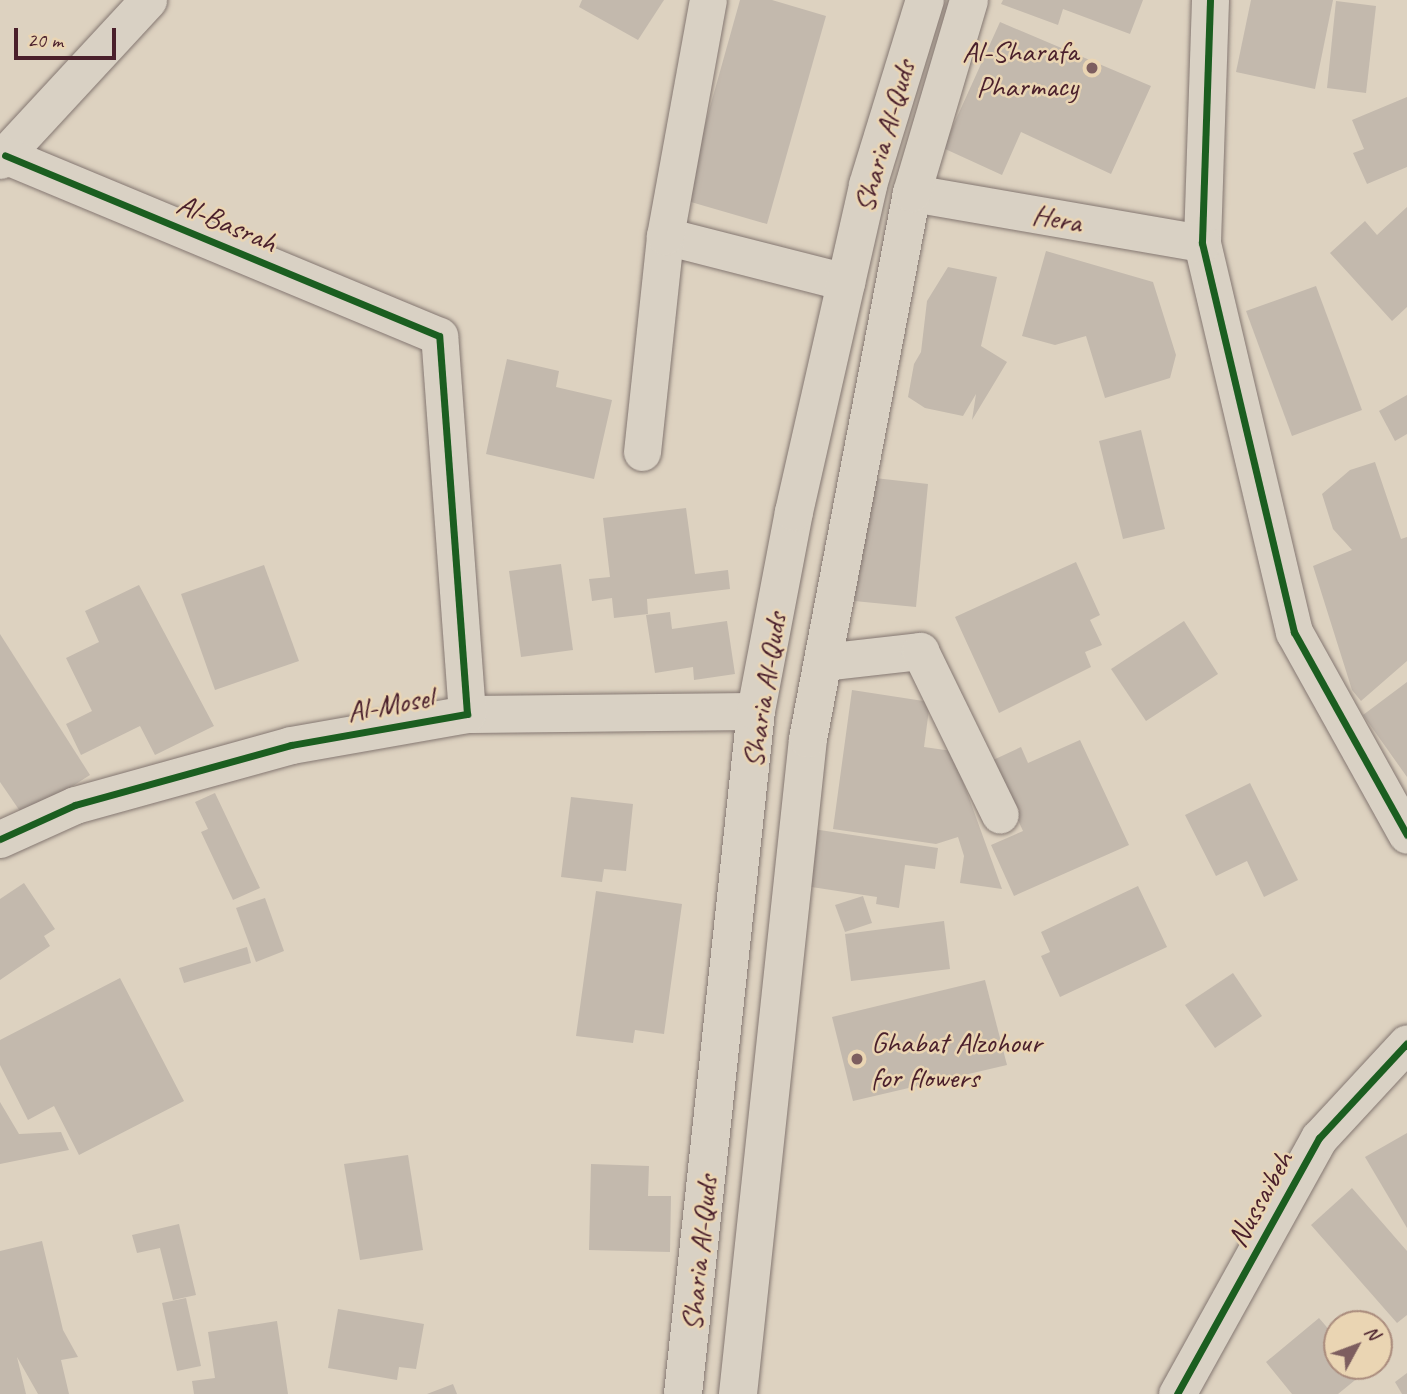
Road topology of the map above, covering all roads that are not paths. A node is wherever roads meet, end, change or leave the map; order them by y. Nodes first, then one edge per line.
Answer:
1 (148, 0) edge
2 (708, 0) edge
3 (925, 0) edge
4 (969, 0) edge
5 (1210, 0) edge
6 (2, 154) edge
7 (867, 185) junction
8 (912, 193) junction
9 (665, 236) junction
10 (1202, 243) junction
11 (846, 282) junction
12 (439, 336) joint
13 (642, 452) dead end
14 (822, 662) junction
15 (756, 711) junction
16 (467, 714) junction
17 (1000, 815) dead end
18 (1407, 835) edge
19 (0, 839) edge
20 (1407, 1042) edge
21 (683, 1394) edge
22 (738, 1394) edge
23 (1177, 1394) edge

1 - 6 street
2 - 9 street
3 - 7 main road, Sharia Al-Quds
4 - 8 main road, Sharia Al-Quds
5 - 10 street
6 - 12 street, Al-Basrah
7 - 8 main road
7 - 11 main road, Sharia Al-Quds
8 - 10 street, Hera
8 - 14 main road, Sharia Al-Quds
9 - 11 street
9 - 13 street
10 - 18 street
11 - 15 main road, Sharia Al-Quds
12 - 16 street, Al-Mosel
14 - 17 street
14 - 22 main road, Sharia Al-Quds
15 - 16 street
15 - 21 main road, Sharia Al-Quds
16 - 19 street, Al-Mosel
20 - 23 street, Nussaibeh

